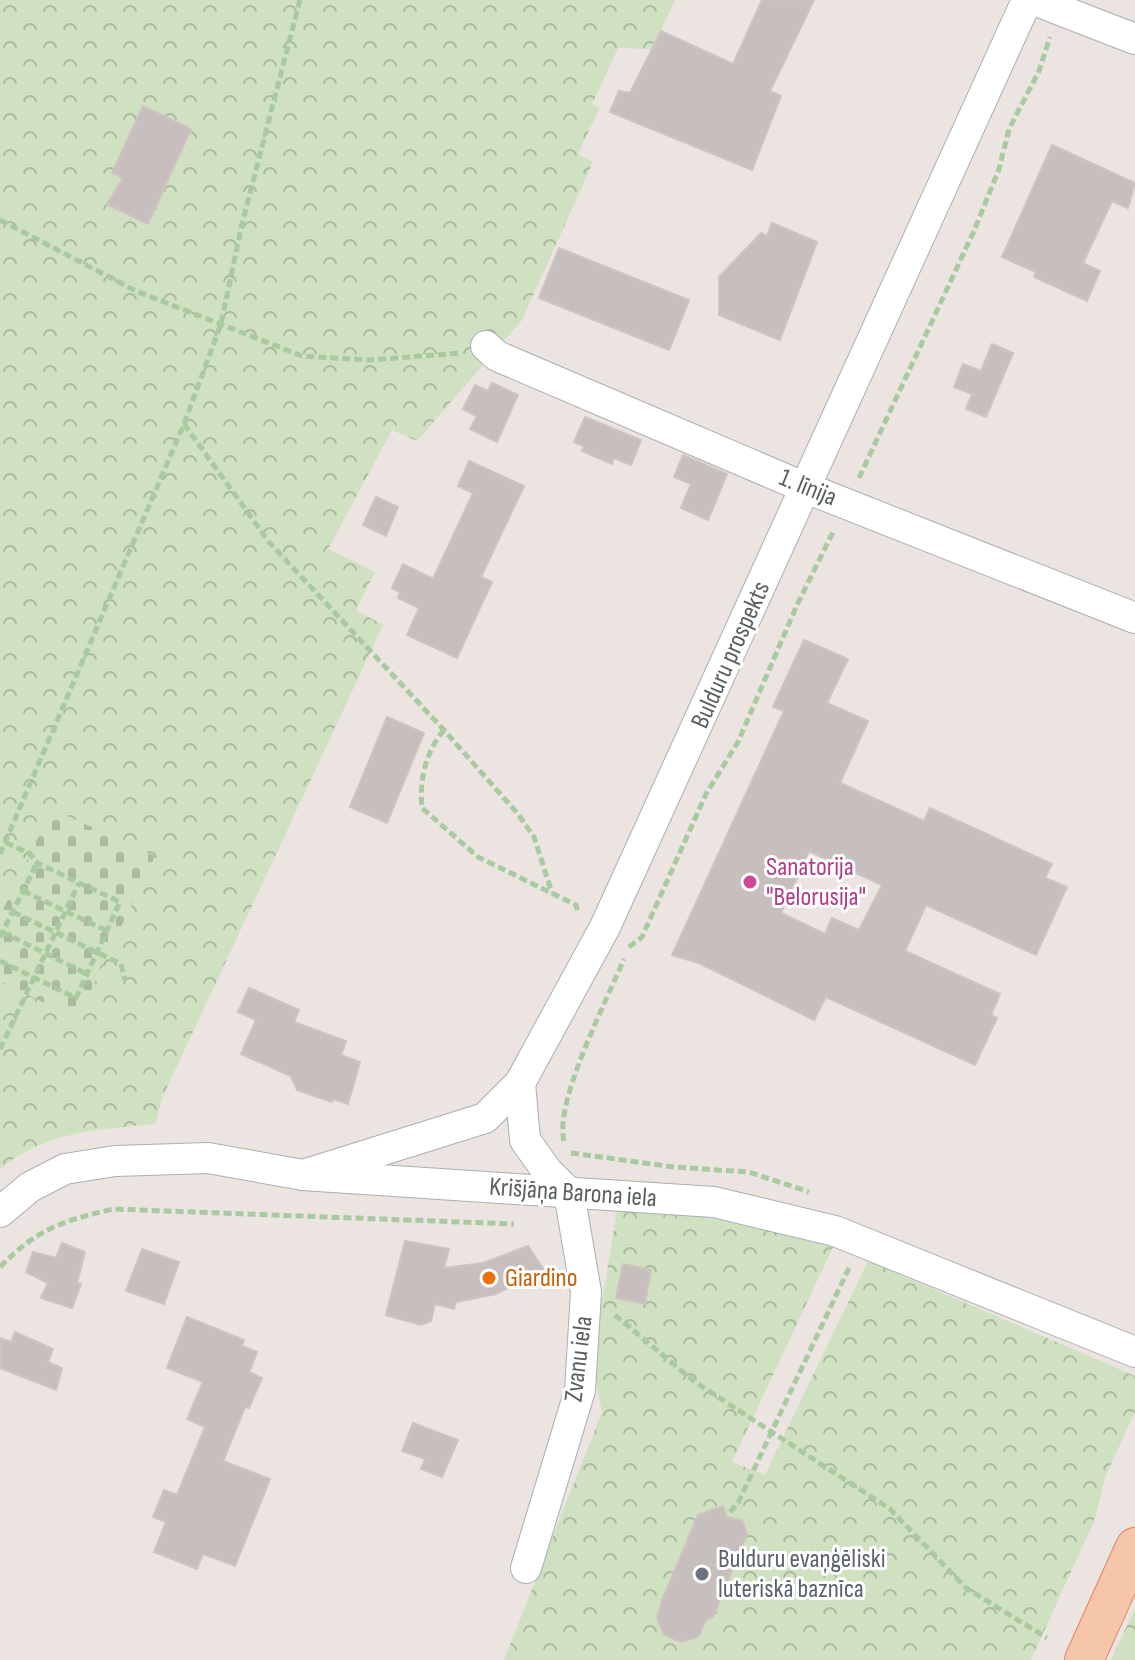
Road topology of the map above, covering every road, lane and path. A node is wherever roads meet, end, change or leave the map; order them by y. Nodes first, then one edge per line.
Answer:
1 (300, 0) edge
2 (1027, 0) edge
3 (1046, 4) edge
4 (1135, 39) edge
5 (0, 220) edge
6 (221, 324) junction
7 (486, 346) joint
8 (184, 424) junction
9 (806, 488) junction
10 (847, 504) junction
11 (1134, 616) edge
12 (444, 730) junction
13 (5, 842) junction
14 (0, 854) edge
15 (37, 863) junction
16 (79, 883) junction
17 (23, 891) junction
18 (13, 912) junction
19 (66, 912) junction
20 (107, 931) junction
21 (55, 933) junction
22 (1, 935) edge
23 (97, 952) junction
24 (46, 954) junction
25 (0, 961) edge
26 (87, 974) junction
27 (35, 978) junction
28 (125, 980) dead end
29 (0, 1049) edge
30 (520, 1083) junction
31 (303, 1175) junction
32 (569, 1193) junction
33 (819, 1196) dead end
34 (0, 1212) edge
35 (514, 1224) dead end
36 (862, 1242) junction
37 (0, 1267) edge
38 (586, 1292) junction
39 (1135, 1352) edge
40 (769, 1433) junction
41 (730, 1512) dead end
42 (1135, 1547) edge
43 (526, 1568) dead end
44 (1047, 1638) dead end
45 (1084, 1660) edge

1 - 6 path
2 - 9 street, Bulduru prospekts
3 - 4 street
3 - 10 path
5 - 6 path
6 - 7 path
6 - 8 path
7 - 9 street, 1. līnija
8 - 12 path
8 - 13 path
9 - 10 street, 1. līnija
9 - 30 street, Bulduru prospekts
10 - 11 street, 1. līnija
10 - 33 path
12 - 12 path
13 - 14 path
13 - 15 path
15 - 16 path
15 - 17 path
16 - 19 path
16 - 20 path
17 - 18 path
17 - 19 path
18 - 21 path
18 - 22 path
19 - 20 path
19 - 21 path
20 - 23 path
21 - 23 path
21 - 24 path
22 - 24 path
23 - 26 path
23 - 28 path
24 - 26 path
24 - 27 path
25 - 27 path
26 - 27 path
27 - 29 path
30 - 31 street, Bulduru prospekts
30 - 32 street
31 - 32 street, Krišjāņa Barona iela
31 - 34 street, Krišjāņa Barona iela
32 - 36 street, Krišjāņa Barona iela
32 - 38 street, Zvanu iela
35 - 37 path
36 - 39 street, Krišjāņa Barona iela
36 - 40 path
38 - 40 path
38 - 43 street, Zvanu iela
40 - 41 path
40 - 44 path
42 - 45 main road

